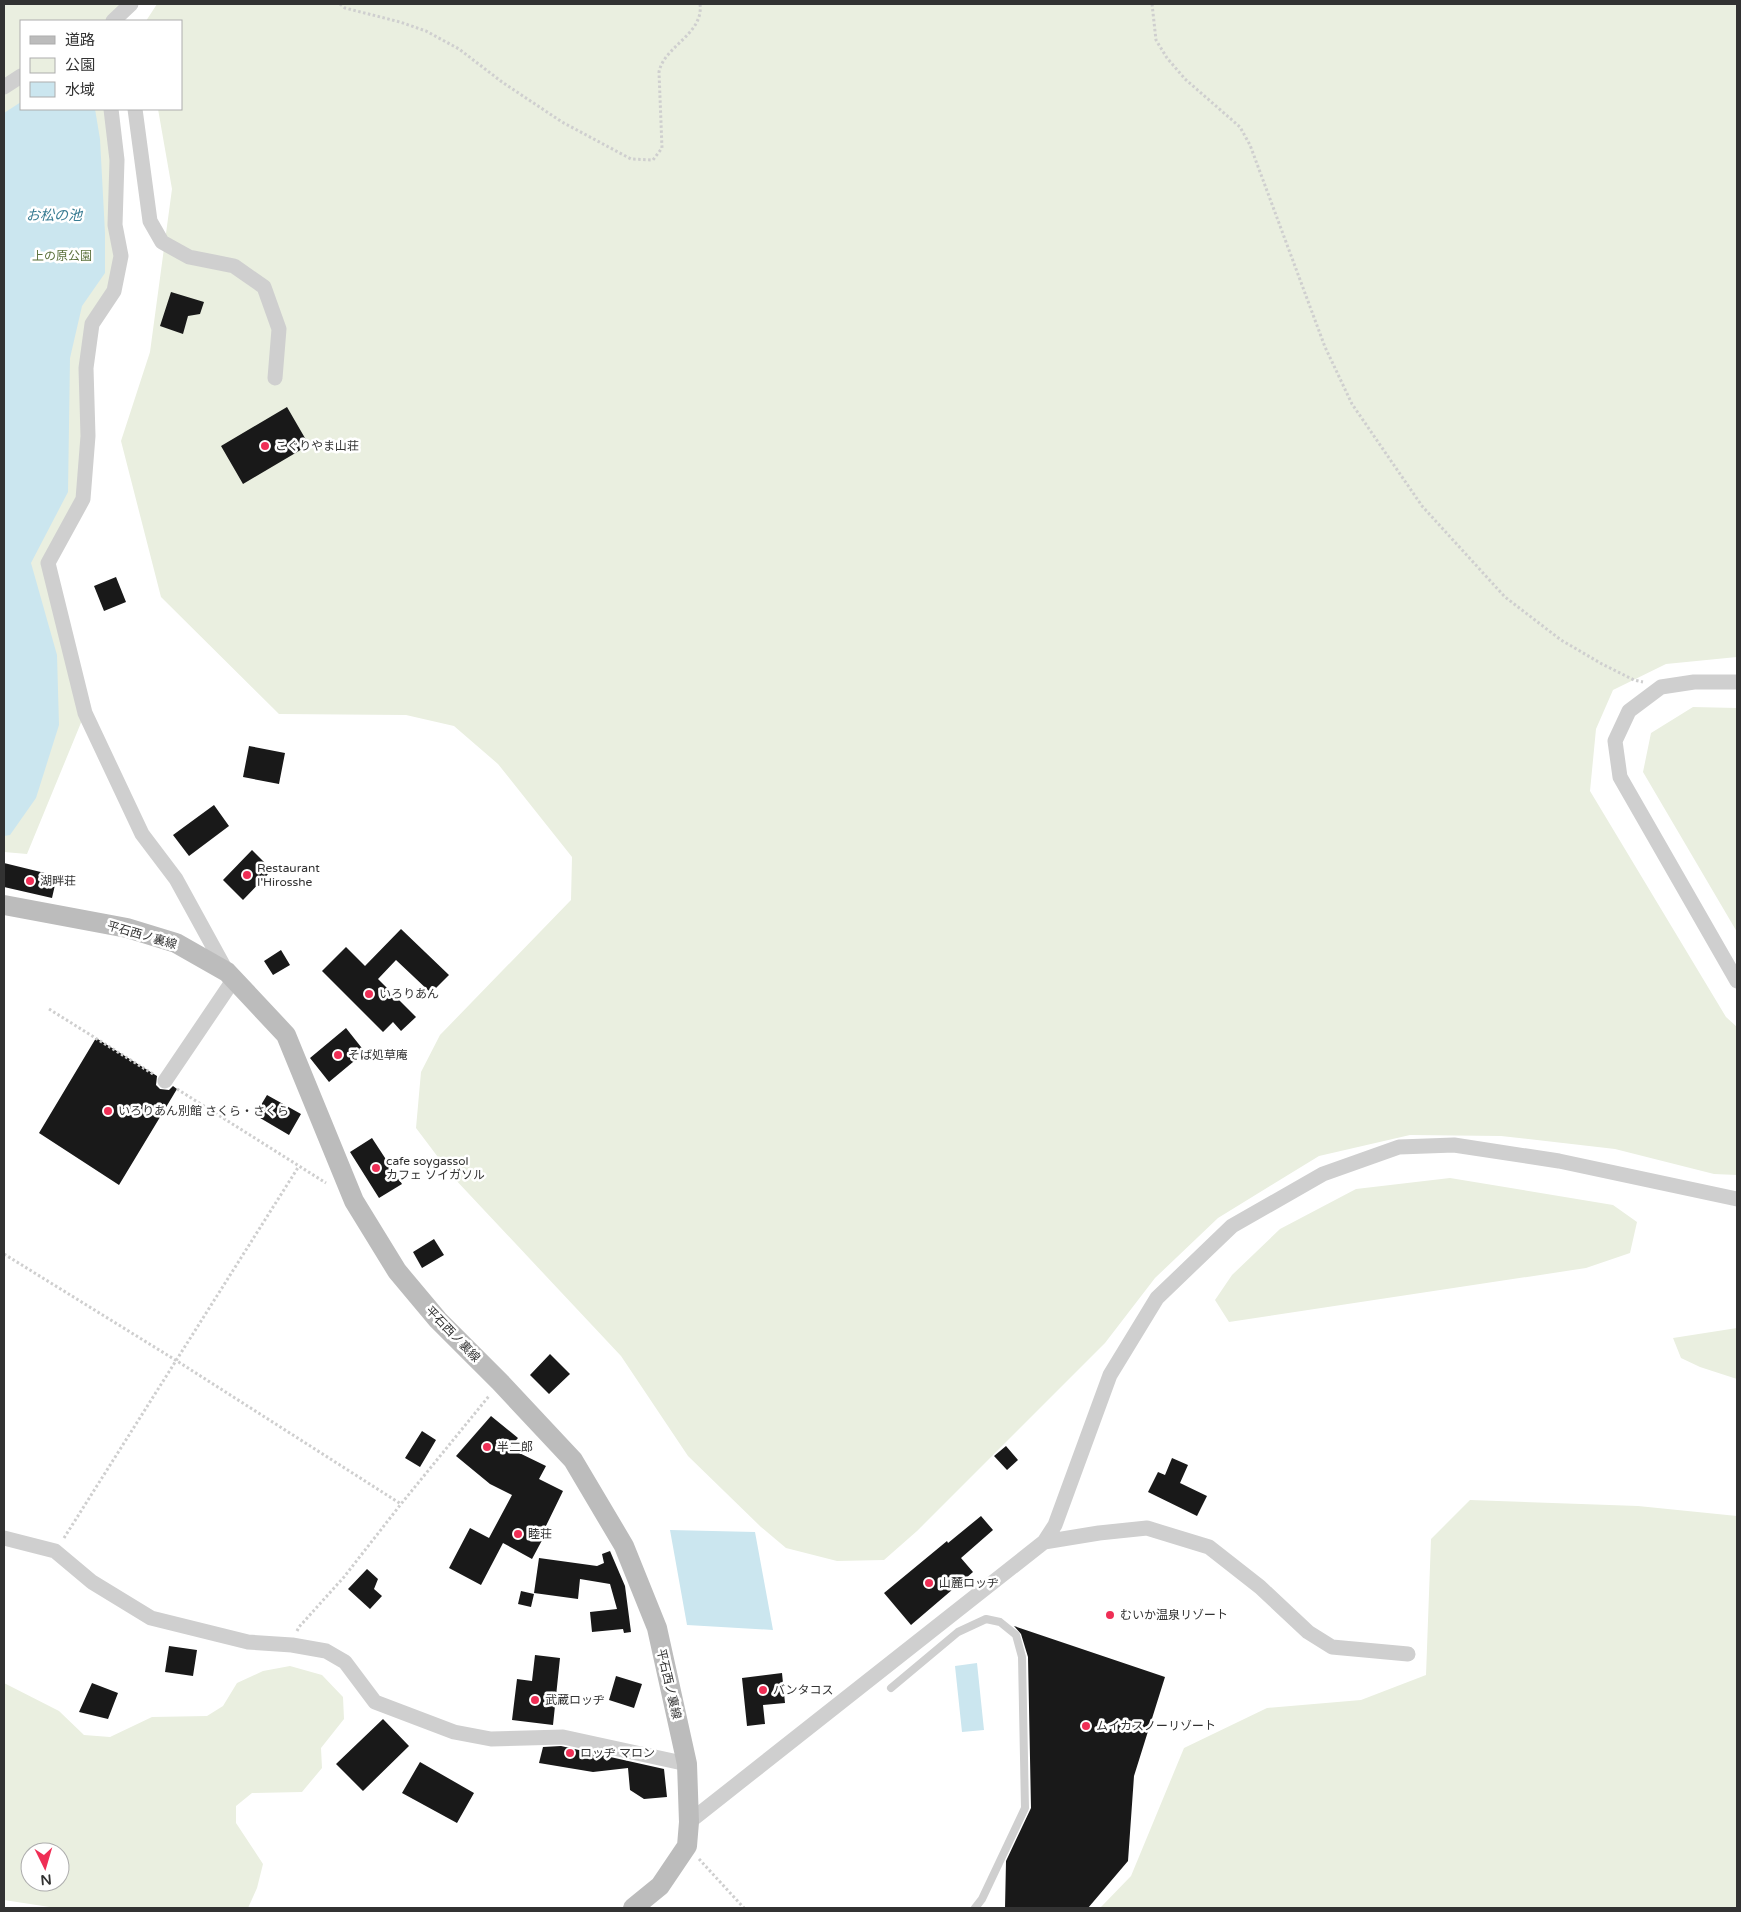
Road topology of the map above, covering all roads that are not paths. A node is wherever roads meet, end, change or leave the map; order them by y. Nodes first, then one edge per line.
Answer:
1 (131, 4) edge
2 (114, 20) edge
3 (20, 77) edge
4 (4, 87) edge
5 (111, 110) edge
6 (135, 110) edge
7 (275, 378) dead end
8 (1737, 682) edge
9 (4, 906) edge
10 (230, 976) junction
11 (1737, 981) edge
12 (165, 1081) road end
13 (1737, 1199) edge
14 (4, 1538) edge
15 (1044, 1542) junction
16 (1408, 1654) dead end
17 (891, 1688) dead end
18 (687, 1764) junction
19 (689, 1822) junction
20 (633, 1908) edge
21 (975, 1908) edge

1 - 2 street
3 - 4 street
5 - 10 street
6 - 7 street
8 - 11 street
9 - 10 main road, 平石西ノ裏線
10 - 12 street
10 - 18 main road, 平石西ノ裏線
13 - 15 street
14 - 18 street
15 - 16 street
15 - 19 street
17 - 21 lane
18 - 19 main road, 平石西ノ裏線
19 - 20 main road, 平石西ノ裏線

